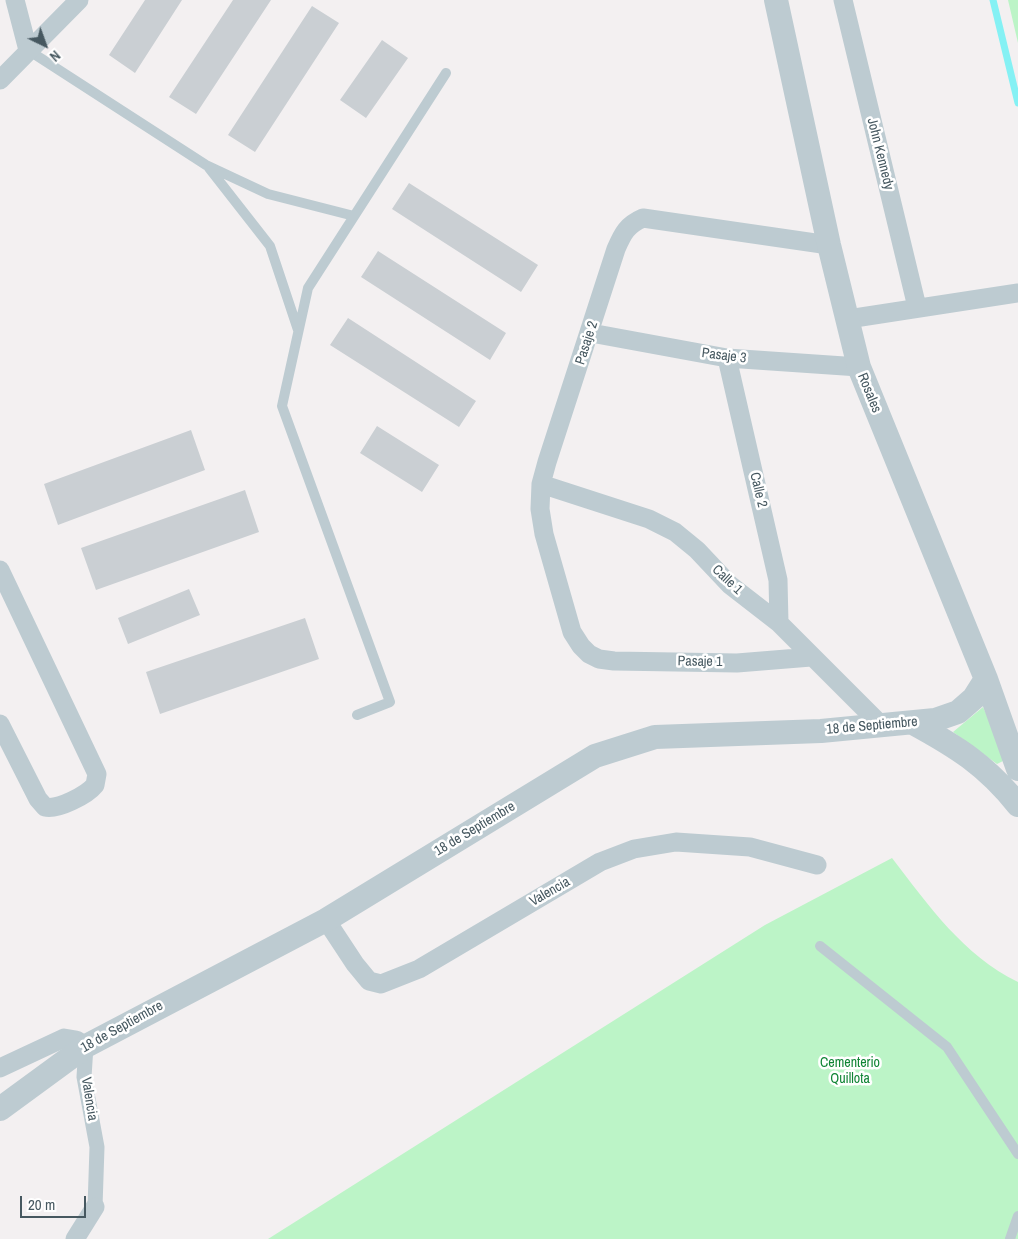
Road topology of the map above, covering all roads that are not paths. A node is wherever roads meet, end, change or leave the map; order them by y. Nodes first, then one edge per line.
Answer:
1 (14, 0) edge
2 (78, 0) edge
3 (776, 0) edge
4 (843, 0) edge
5 (28, 50) junction
6 (446, 74) dead end
7 (0, 80) edge
8 (206, 165) junction
9 (354, 216) junction
10 (829, 245) junction
11 (1018, 293) edge
12 (917, 307) junction
13 (848, 320) junction
14 (299, 331) junction
15 (590, 334) junction
16 (727, 358) junction
17 (859, 367) junction
18 (542, 484) junction
19 (0, 570) edge
20 (779, 623) junction
21 (590, 654) joint
22 (811, 657) junction
23 (986, 679) junction
24 (357, 715) dead end
25 (913, 723) junction
26 (0, 724) edge
27 (882, 726) junction
28 (1018, 769) edge
29 (1018, 805) edge
30 (817, 865) dead end
31 (326, 920) junction
32 (820, 946) dead end
33 (86, 1046) junction
34 (0, 1068) edge
35 (0, 1109) edge
36 (1018, 1154) edge
37 (95, 1207) joint
38 (1018, 1216) edge
39 (74, 1239) edge
40 (1010, 1239) edge

1 - 5 street
2 - 5 street
3 - 10 street, Rosales
4 - 12 street, John Kennedy
5 - 7 street
5 - 8 lane
6 - 9 lane
8 - 9 lane
8 - 14 lane
9 - 14 lane
10 - 13 street, Rosales
10 - 15 street, Pasaje 2
11 - 12 street
12 - 13 street
13 - 17 street, Rosales
14 - 24 lane
15 - 16 street, Pasaje 3
15 - 18 street, Pasaje 2
16 - 17 street, Pasaje 3
16 - 20 street, Calle 2
17 - 23 street, Rosales
18 - 20 street, Calle 1
18 - 21 street, Pasaje 2
19 - 26 street
20 - 22 street, Calle 1
21 - 22 street, Pasaje 1
22 - 27 street, Calle 1
23 - 25 street, 18 de Septiembre
23 - 28 street, Rosales
25 - 27 street, 18 de Septiembre
25 - 29 street
27 - 31 street, 18 de Septiembre
30 - 31 street, Valencia
31 - 33 street, 18 de Septiembre
32 - 36 lane
33 - 34 street
33 - 35 street, 18 de Septiembre
33 - 37 street, Valencia
37 - 39 street, Valencia
38 - 40 lane

